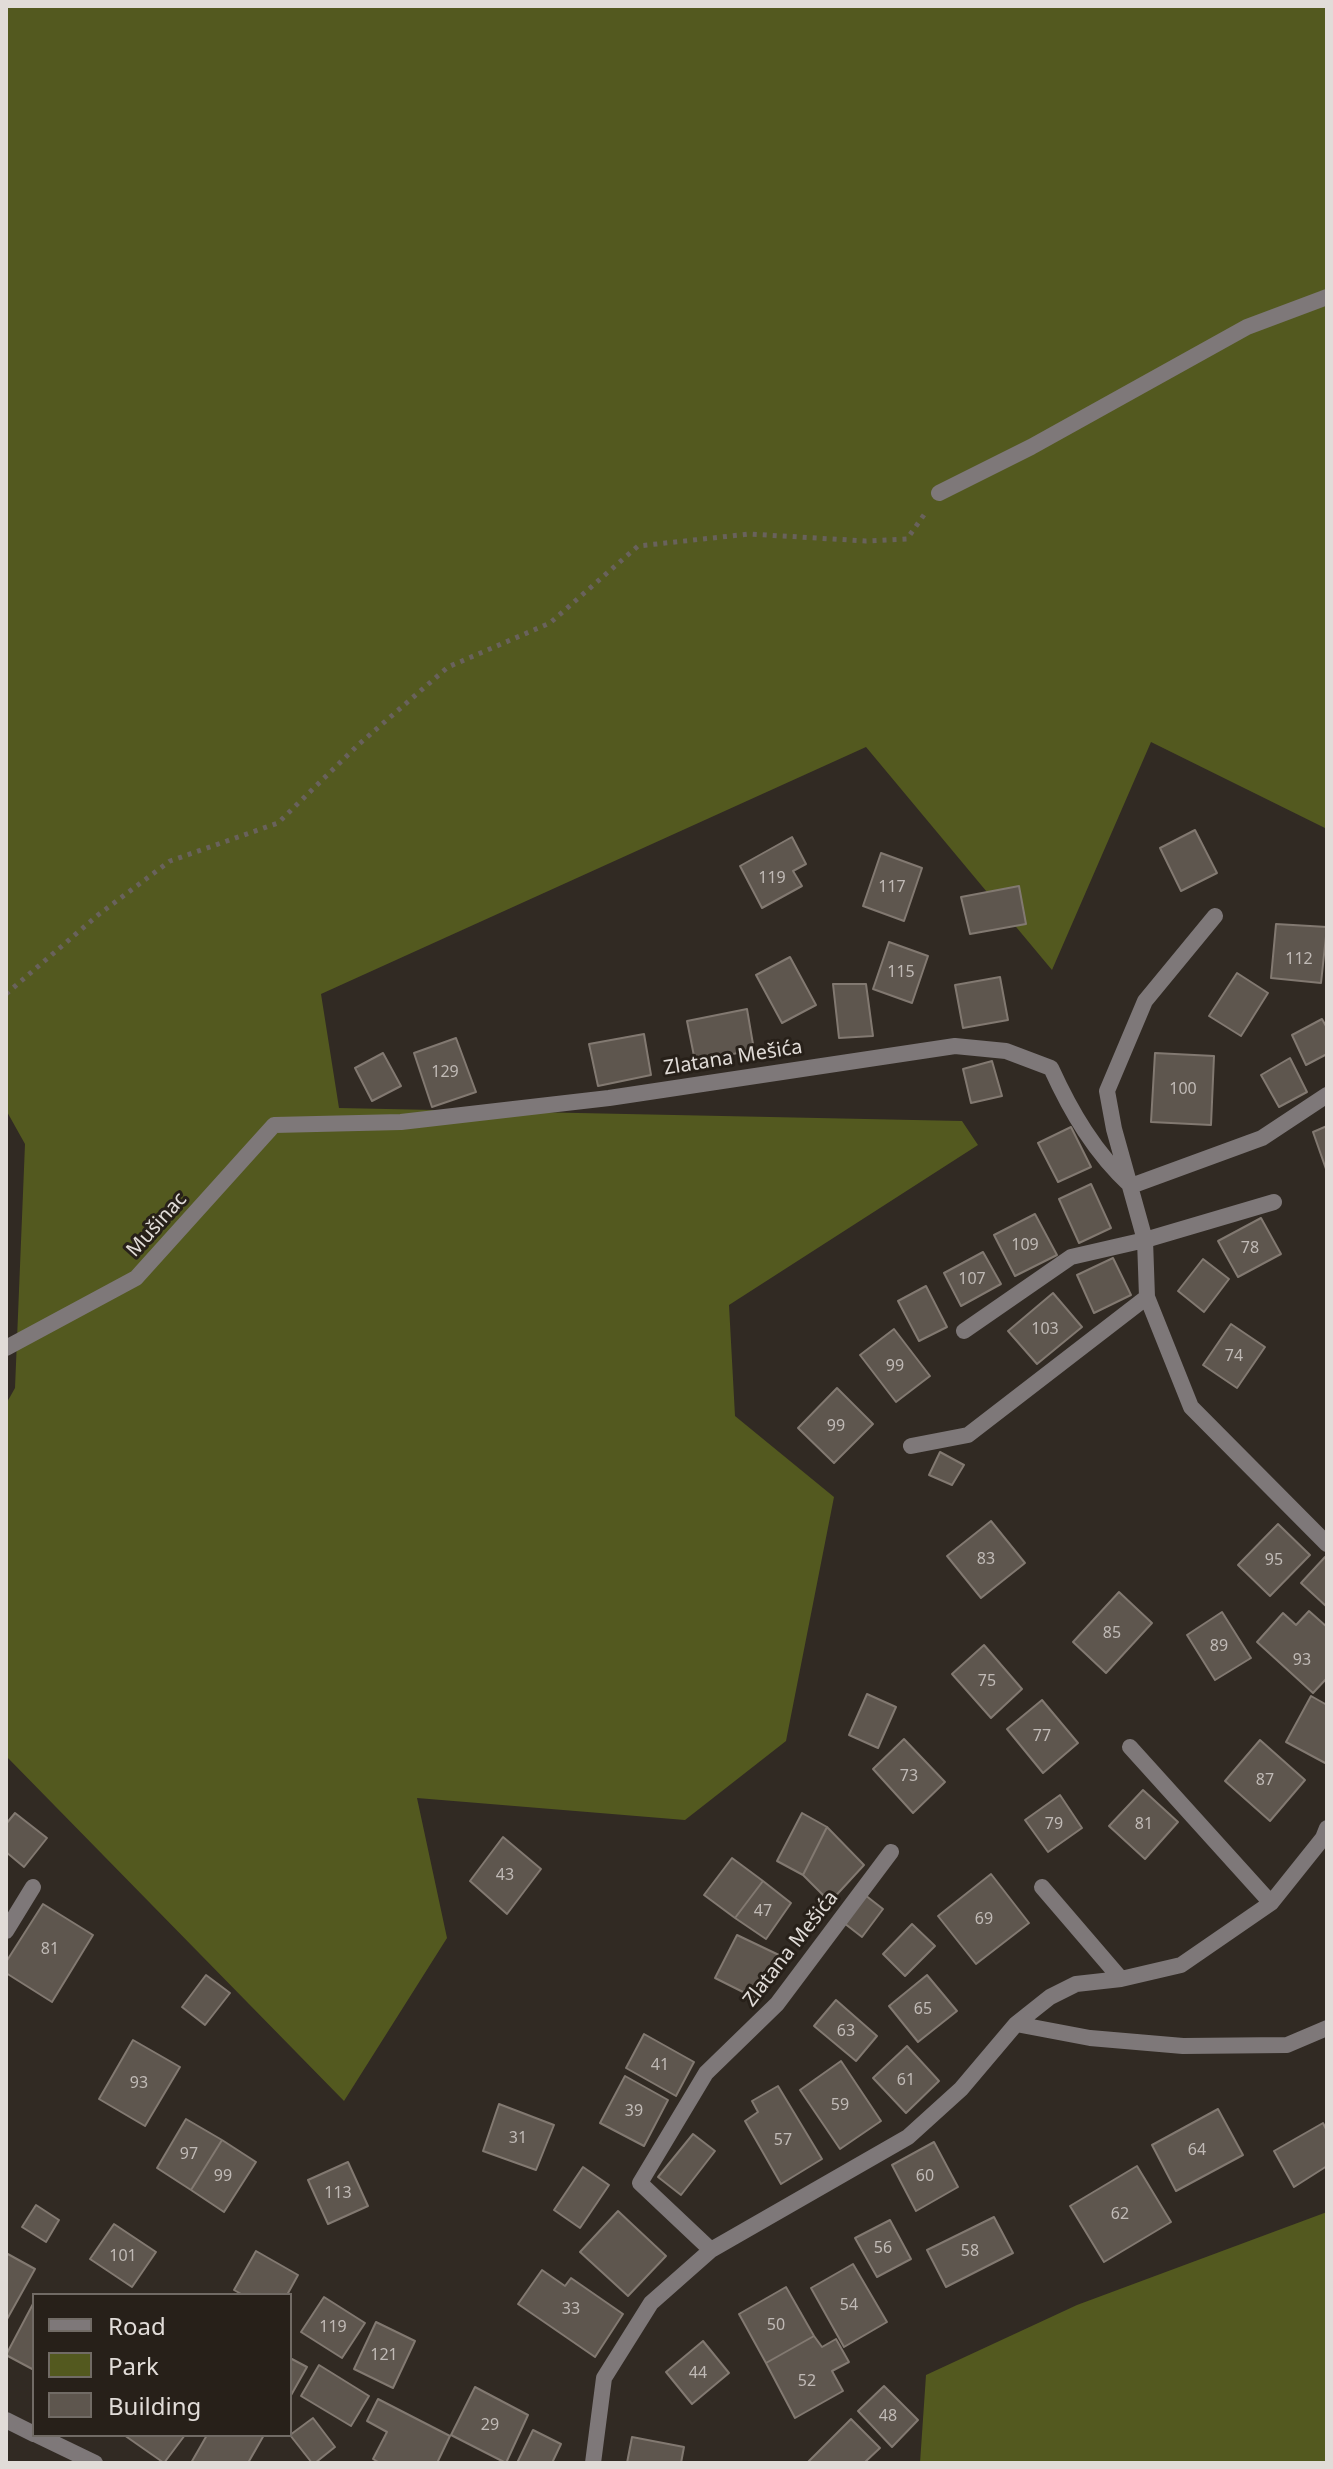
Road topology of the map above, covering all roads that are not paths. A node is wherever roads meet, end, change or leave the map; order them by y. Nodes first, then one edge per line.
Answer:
1 (1327, 297) edge
2 (939, 493) road end
3 (1215, 916) dead end
4 (1327, 1095) edge
5 (274, 1125) joint
6 (1131, 1186) junction
7 (1274, 1202) dead end
8 (1145, 1240) junction
9 (1147, 1297) junction
10 (964, 1331) dead end
11 (6, 1348) edge
12 (911, 1446) dead end
13 (1327, 1544) edge
14 (1130, 1747) dead end
15 (1327, 1828) edge
16 (891, 1852) dead end
17 (33, 1887) dead end
18 (1042, 1887) dead end
19 (1271, 1903) junction
20 (6, 1931) edge
21 (1121, 1979) junction
22 (1016, 2024) junction
23 (1327, 2028) edge
24 (711, 2250) junction
25 (6, 2420) edge
26 (32, 2433) edge
27 (41, 2437) edge
28 (95, 2463) edge
29 (593, 2463) edge

1 - 2 street
3 - 6 street
4 - 6 street
5 - 6 street, Zlatana Mešića
5 - 11 street, Mušinac
6 - 8 street
7 - 8 street
8 - 9 street
8 - 10 street
9 - 12 street
9 - 13 street
14 - 19 street
15 - 19 street
16 - 24 street, Zlatana Mešića
17 - 20 street
18 - 21 street
19 - 21 street
21 - 22 street
22 - 23 street
22 - 24 street
24 - 29 street
25 - 26 street
27 - 28 street

